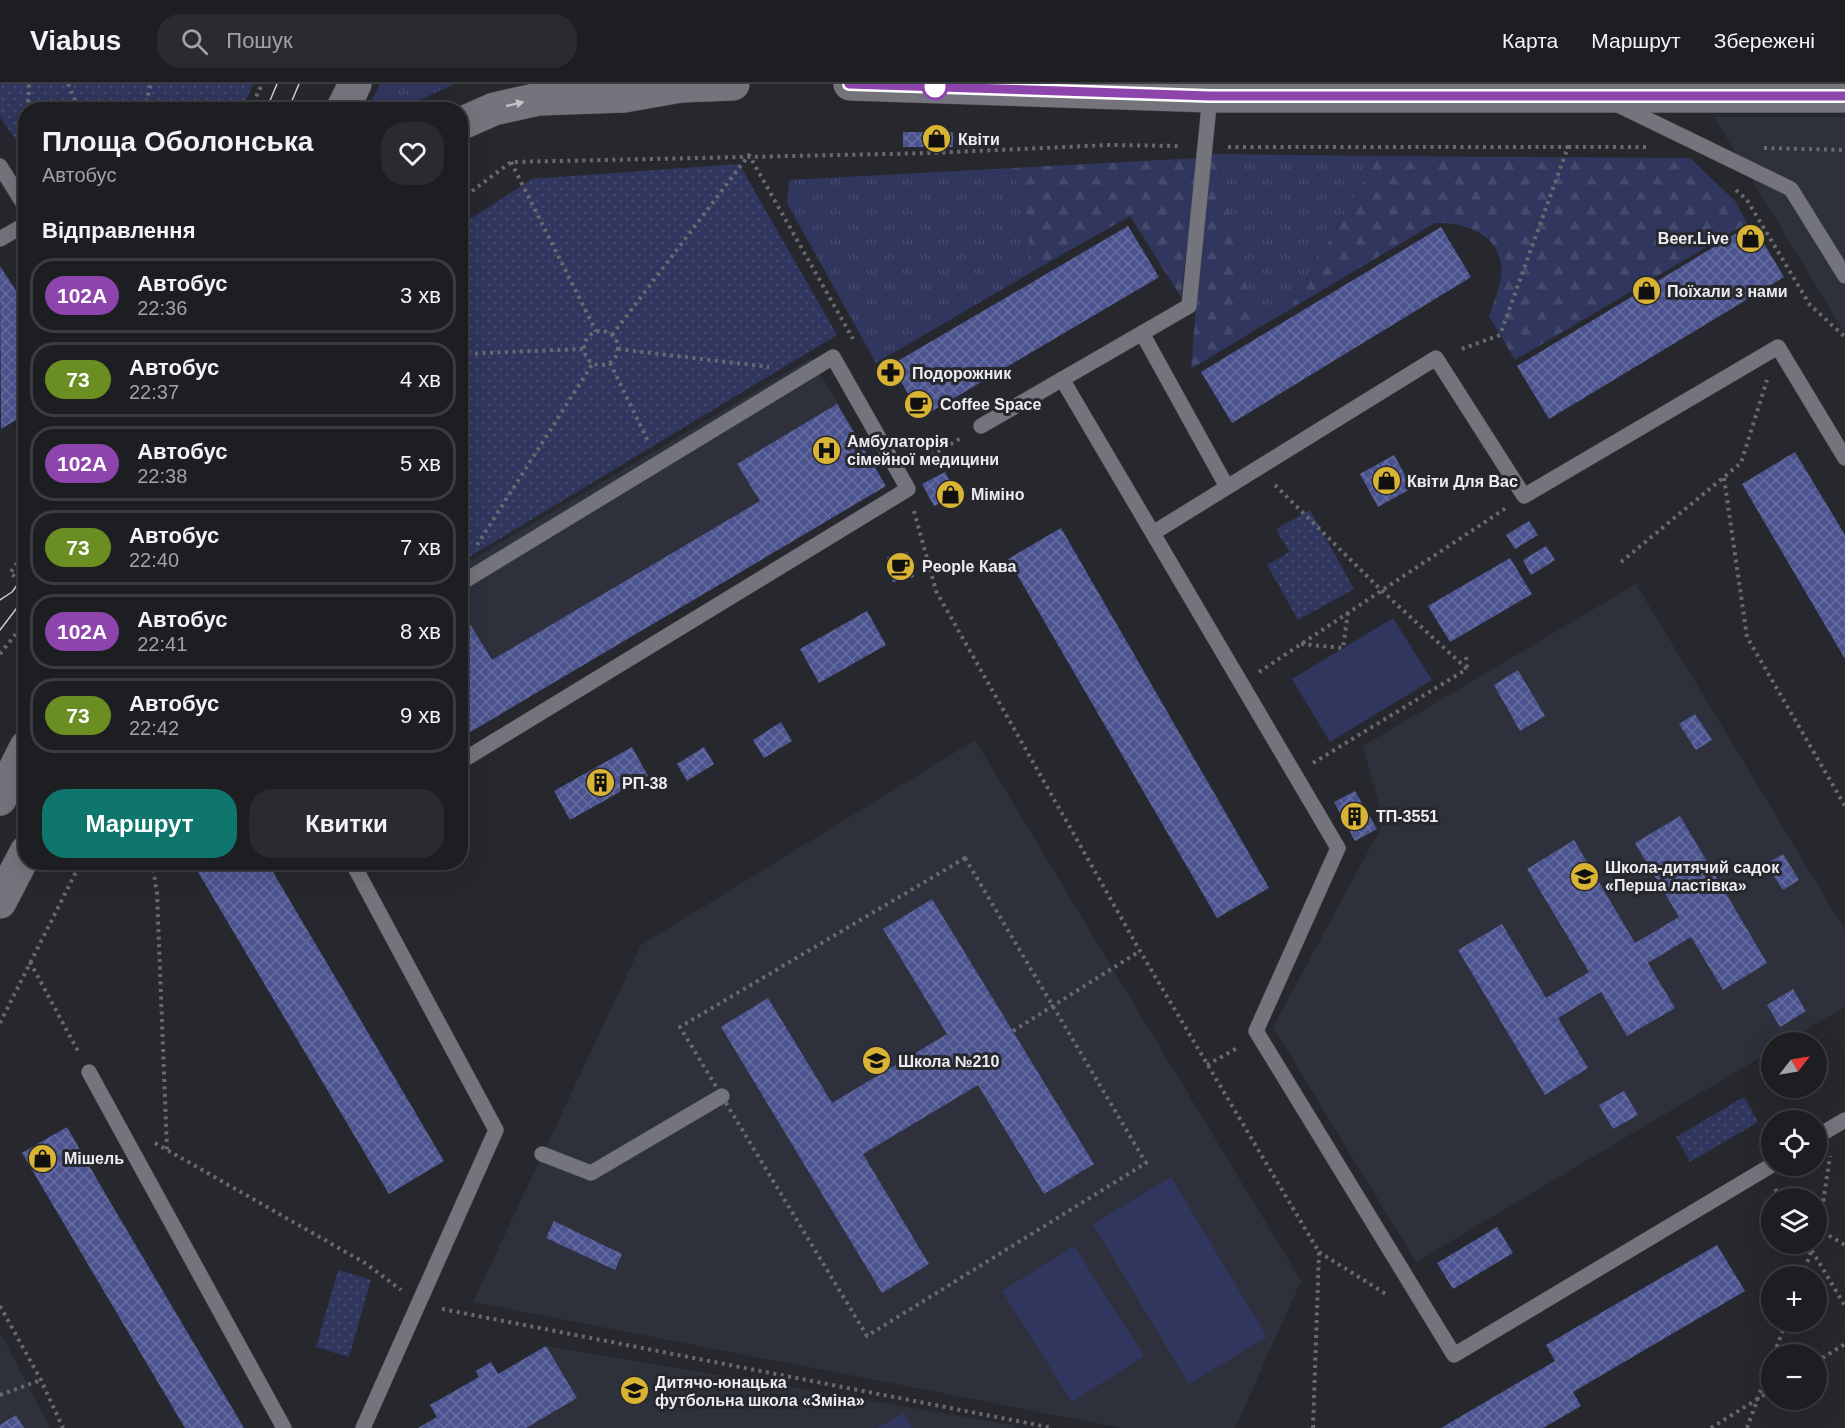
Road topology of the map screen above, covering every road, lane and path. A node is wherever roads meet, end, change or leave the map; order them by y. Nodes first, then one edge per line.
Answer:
1 (29, 84) edge
2 (68, 84) edge
3 (151, 84) edge
4 (262, 84) edge
5 (355, 84) edge
6 (567, 84) edge
7 (733, 84) edge
8 (850, 84) edge
9 (684, 85) edge
10 (624, 96) junction
11 (1210, 96) junction
12 (1600, 96) junction
13 (1845, 96) edge
14 (28, 102) edge
15 (76, 102) edge
16 (146, 102) edge
17 (254, 102) edge
18 (346, 102) edge
19 (468, 120) edge
20 (1204, 147) junction
21 (749, 155) junction
22 (512, 162) junction
23 (0, 166) edge
24 (1730, 185) dead end
25 (468, 194) edge
26 (18, 195) edge
27 (18, 229) edge
28 (0, 239) edge
29 (1845, 276) edge
30 (596, 331) junction
31 (1142, 333) junction
32 (612, 335) junction
33 (1845, 337) edge
34 (853, 339) dead end
35 (1778, 346) junction
36 (584, 349) junction
37 (618, 349) junction
38 (468, 354) edge
39 (1436, 358) junction
40 (593, 363) junction
41 (610, 363) junction
42 (777, 368) dead end
43 (1062, 379) junction
44 (981, 426) joint
45 (650, 446) dead end
46 (1845, 458) edge
47 (1257, 468) junction
48 (1724, 478) junction
49 (1227, 487) junction
50 (908, 489) junction
51 (1524, 496) junction
52 (1153, 532) junction
53 (473, 551) dead end
54 (18, 562) edge
55 (1621, 562) dead end
56 (18, 579) edge
57 (468, 579) edge
58 (1381, 590) junction
59 (1348, 612) junction
60 (18, 631) edge
61 (1300, 644) junction
62 (0, 654) edge
63 (1466, 657) dead end
64 (1467, 669) junction
65 (1242, 684) junction
66 (468, 757) edge
67 (18, 763) edge
68 (1294, 774) junction
69 (0, 799) edge
70 (1845, 806) edge
71 (18, 867) edge
72 (77, 870) edge
73 (153, 870) edge
74 (356, 870) edge
75 (0, 902) edge
76 (1140, 951) junction
77 (30, 962) junction
78 (1054, 1006) junction
79 (2, 1016) edge
80 (0, 1023) edge
81 (1013, 1031) dead end
82 (89, 1072) joint
83 (722, 1095) junction
84 (115, 1121) junction
85 (1840, 1123) edge
86 (1827, 1131) edge
87 (167, 1150) junction
88 (542, 1154) dead end
89 (1761, 1172) edge
90 (1827, 1188) edge
91 (1827, 1234) edge
92 (1845, 1245) edge
93 (1319, 1252) junction
94 (1814, 1254) edge
95 (1390, 1296) dead end
96 (419, 1304) junction
97 (0, 1306) edge
98 (1845, 1306) edge
99 (1845, 1344) edge
100 (1827, 1355) edge
101 (41, 1380) junction
102 (1761, 1391) edge
103 (0, 1395) edge
104 (1761, 1397) edge
105 (1758, 1399) junction
106 (63, 1428) edge
107 (284, 1428) edge
108 (363, 1428) edge
109 (1053, 1428) edge
110 (1313, 1428) edge
111 (1711, 1428) edge
112 (1747, 1428) edge

1 - 14 path
2 - 15 path
3 - 16 path
4 - 17 path
5 - 18 main road
6 - 10 main road
7 - 9 main road
8 - 11 main road
9 - 10 main road
19 -> 10 main road
11 - 12 main road
11 - 20 lane
12 - 13 main road
12 - 29 lane
20 - 21 path
20 - 31 lane
20 - 39 path
21 - 22 path
21 - 32 path
21 - 34 path
22 - 25 path
22 - 30 path
23 - 26 lane
24 - 33 path
27 - 28 lane
30 - 32 path
30 - 36 path
31 - 43 lane
31 - 49 lane
32 - 37 path
35 - 46 lane
35 - 48 path
35 - 51 lane
36 - 38 path
36 - 40 path
37 - 41 path
37 - 42 path
39 - 47 lane
39 - 51 lane
40 - 41 path
40 - 53 path
41 - 45 path
43 - 44 lane
43 - 52 lane
44 - 50 path
47 - 49 lane
47 - 58 path
48 - 55 path
48 - 70 path
49 - 52 lane
50 - 57 lane
50 - 66 lane
50 - 76 path
51 - 58 path
52 - 65 lane
54 - 56 path
58 - 59 path
58 - 64 path
59 - 61 path
59 - 61 path
60 - 62 path
61 - 65 path
63 - 64 path
64 - 68 path
65 - 68 lane
67 - 69 main road
68 - 89 lane
71 - 75 main road
72 - 77 path
73 - 87 path
74 - 96 lane
76 - 78 path
76 - 93 path
77 - 79 path
77 - 82 path
78 - 81 path
78 - 83 path
78 - 83 path
79 - 80 path
82 - 84 lane
83 - 88 lane
84 - 87 path
84 - 107 lane
85 - 86 lane
85 - 90 path
87 - 96 path
91 - 92 path
93 - 95 path
93 - 110 path
94 - 98 path
96 - 108 lane
96 - 109 path
97 - 101 path
99 - 100 path
101 - 103 path
101 - 106 path
102 - 105 path
104 - 105 path
105 - 111 path
105 - 112 path

